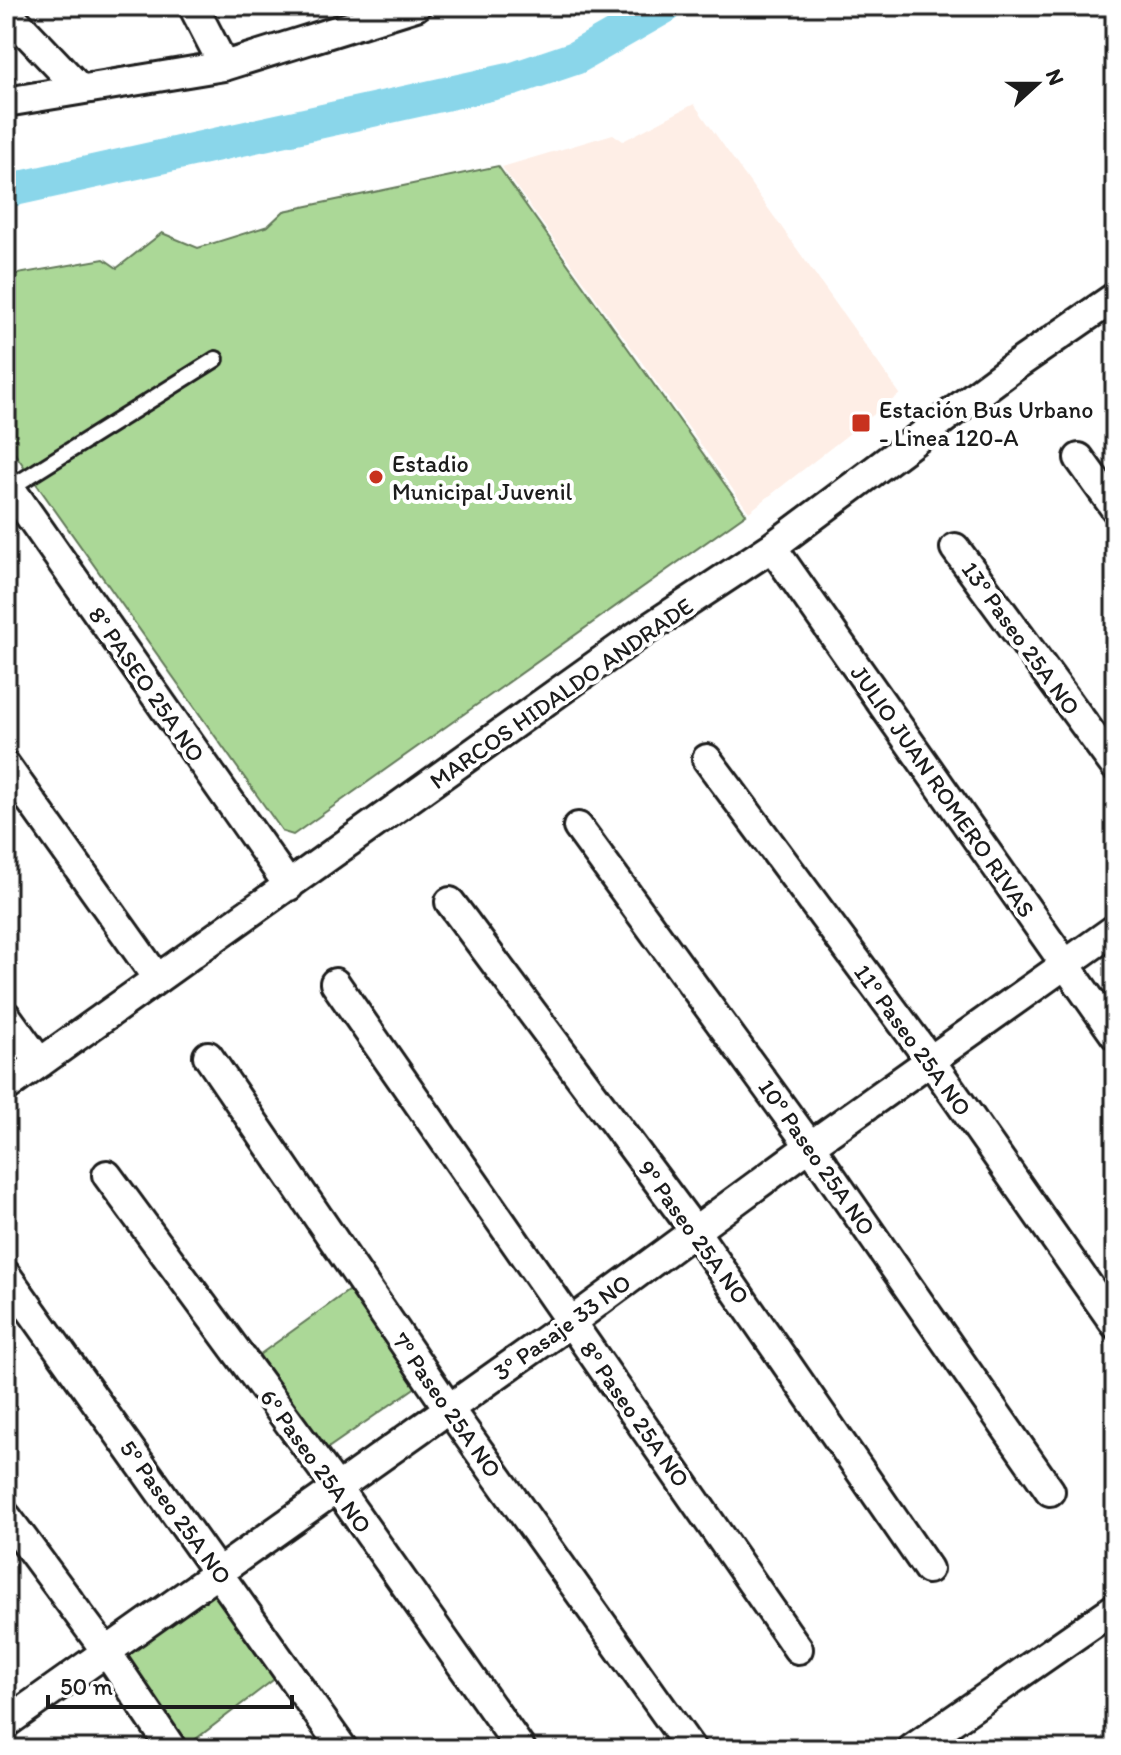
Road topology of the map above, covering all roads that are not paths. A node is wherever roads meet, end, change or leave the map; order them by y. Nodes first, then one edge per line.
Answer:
1 (193, 6) edge
2 (406, 7) edge
3 (6, 11) edge
4 (224, 66) junction
5 (80, 89) junction
6 (6, 102) edge
7 (1115, 297) edge
8 (216, 359) dead end
9 (1079, 458) dead end
10 (8, 485) edge
11 (1115, 508) edge
12 (772, 547) junction
13 (955, 548) dead end
14 (707, 759) dead end
15 (6, 766) edge
16 (1115, 766) edge
17 (578, 827) dead end
18 (289, 886) junction
19 (450, 902) dead end
20 (1115, 929) edge
21 (1064, 963) junction
22 (157, 978) junction
23 (335, 983) dead end
24 (6, 1016) edge
25 (1115, 1035) edge
26 (208, 1056) dead end
27 (930, 1060) junction
28 (40, 1063) junction
29 (6, 1087) edge
30 (810, 1146) junction
31 (107, 1175) dead end
32 (694, 1230) junction
33 (6, 1275) edge
34 (571, 1322) junction
35 (1115, 1324) edge
36 (449, 1409) junction
37 (337, 1488) junction
38 (1050, 1491) dead end
39 (6, 1516) edge
40 (928, 1569) dead end
41 (219, 1571) junction
42 (1115, 1608) edge
43 (798, 1649) dead end
44 (106, 1651) junction
45 (6, 1723) edge
46 (172, 1749) edge
47 (343, 1749) edge
48 (521, 1749) edge
49 (691, 1749) edge
50 (912, 1749) edge

1 - 4 street
2 - 4 street
3 - 5 street
4 - 5 street
5 - 6 street
7 - 12 street, MARCOS HIDALDO ANDRADE
8 - 10 lane
9 - 11 street
10 - 18 street, 8° PASEO 25A NO
12 - 18 street, MARCOS HIDALDO ANDRADE
12 - 21 street, JULIO JUAN ROMERO RIVAS
13 - 16 street, 13º Paseo 25A NO
14 - 27 street, 11º Paseo 25A NO
15 - 22 street
17 - 30 street, 10º Paseo 25A NO
18 - 22 street, MARCOS HIDALDO ANDRADE
19 - 32 street, 9º Paseo 25A NO
20 - 21 street, 3º Pasaje 33 NO
21 - 25 street, JULIO JUAN ROMERO RIVAS
21 - 27 street, 3º Pasaje 33 NO
22 - 28 street, MARCOS HIDALDO ANDRADE
23 - 34 street, 8º Paseo 25A NO
24 - 28 street
26 - 36 street, 7º Paseo 25A NO
27 - 30 street, 3º Pasaje 33 NO
27 - 35 street, 11º Paseo 25A NO
28 - 29 street, MARCOS HIDALDO ANDRADE
30 - 32 street, 3º Pasaje 33 NO
30 - 38 street, 10º Paseo 25A NO
31 - 37 street, 6º Paseo 25A NO
32 - 34 street, 3º Pasaje 33 NO
32 - 40 street, 9º Paseo 25A NO
33 - 41 street, 5º Paseo 25A NO
34 - 36 street, 3º Pasaje 33 NO
34 - 43 street, 8º Paseo 25A NO
36 - 37 street, 3º Pasaje 33 NO
36 - 49 street, 7º Paseo 25A NO
37 - 41 street, 3º Pasaje 33 NO
37 - 48 street, 6º Paseo 25A NO
39 - 44 street
41 - 44 street, 3º Pasaje 33 NO
41 - 47 street, 5º Paseo 25A NO
42 - 50 street
44 - 45 street, 3º Pasaje 33 NO
44 - 46 street

